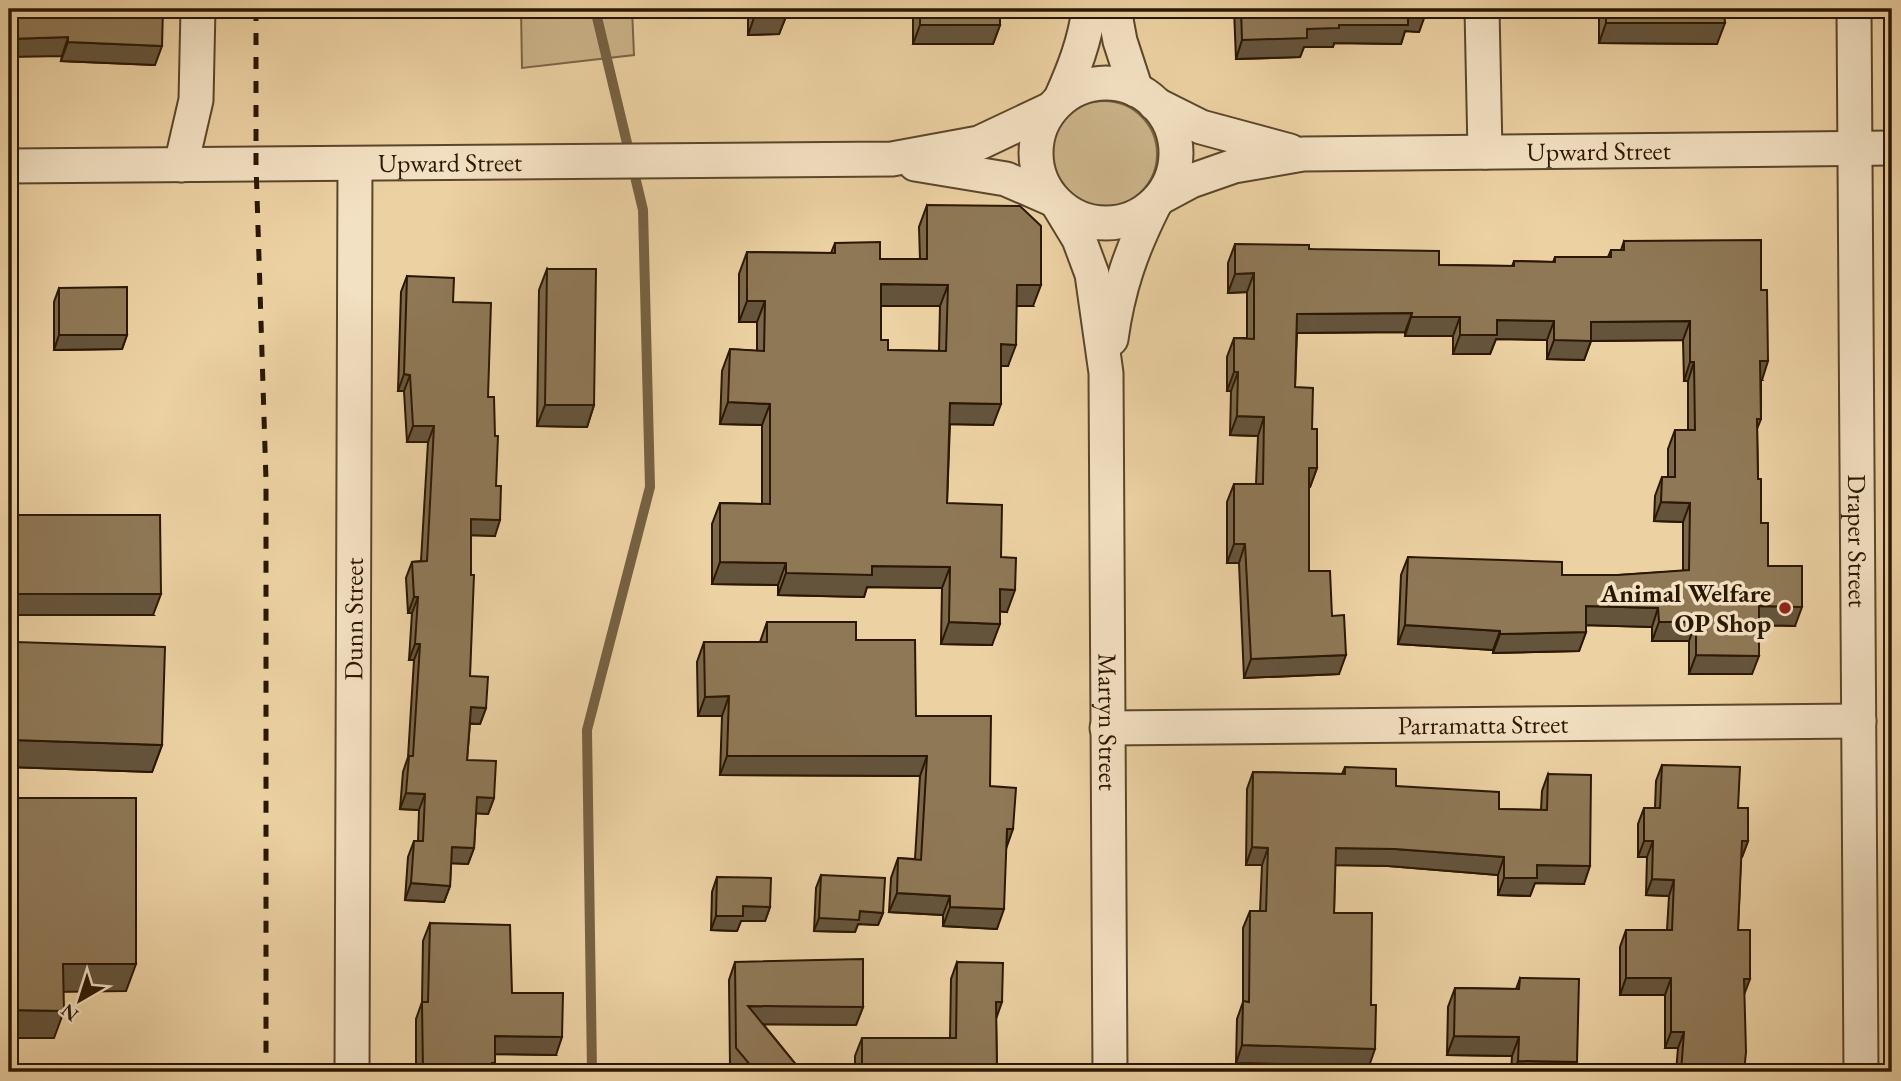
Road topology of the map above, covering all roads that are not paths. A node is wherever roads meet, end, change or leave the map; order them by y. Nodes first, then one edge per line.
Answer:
1 (198, 9) edge
2 (1089, 9) edge
3 (1114, 9) edge
4 (1482, 9) edge
5 (1854, 9) edge
6 (1146, 97) junction
7 (1055, 104) junction
8 (1855, 148) junction
9 (1892, 148) edge
10 (1485, 152) junction
11 (1303, 154) junction
12 (892, 159) junction
13 (355, 164) junction
14 (181, 165) junction
15 (9, 166) edge
16 (1158, 200) junction
17 (1055, 202) junction
18 (1106, 373) junction
19 (1859, 722) junction
20 (1107, 728) junction
21 (352, 1072) edge
22 (1110, 1072) edge
23 (1861, 1072) edge

1 - 14 street
2 - 7 street
3 - 6 street
4 - 10 street
5 - 8 street, Draper Street
6 - 7 street
6 - 11 street, Upward Street
6 - 16 street
7 - 12 street, Upward Street
7 - 17 street
8 - 9 street, Upward Street
8 - 10 street, Upward Street
8 - 19 street, Draper Street
10 - 11 street, Upward Street
11 - 16 street, Upward Street
12 - 13 street, Upward Street
12 - 17 street, Upward Street
13 - 14 street, Upward Street
13 - 21 street, Dunn Street
14 - 15 street, Upward Street
16 - 17 street
16 - 18 street, Martyn Street
17 - 18 street, Martyn Street
18 - 20 street, Martyn Street
19 - 20 street, Parramatta Street
19 - 23 street, Draper Street
20 - 22 street, Martyn Street

